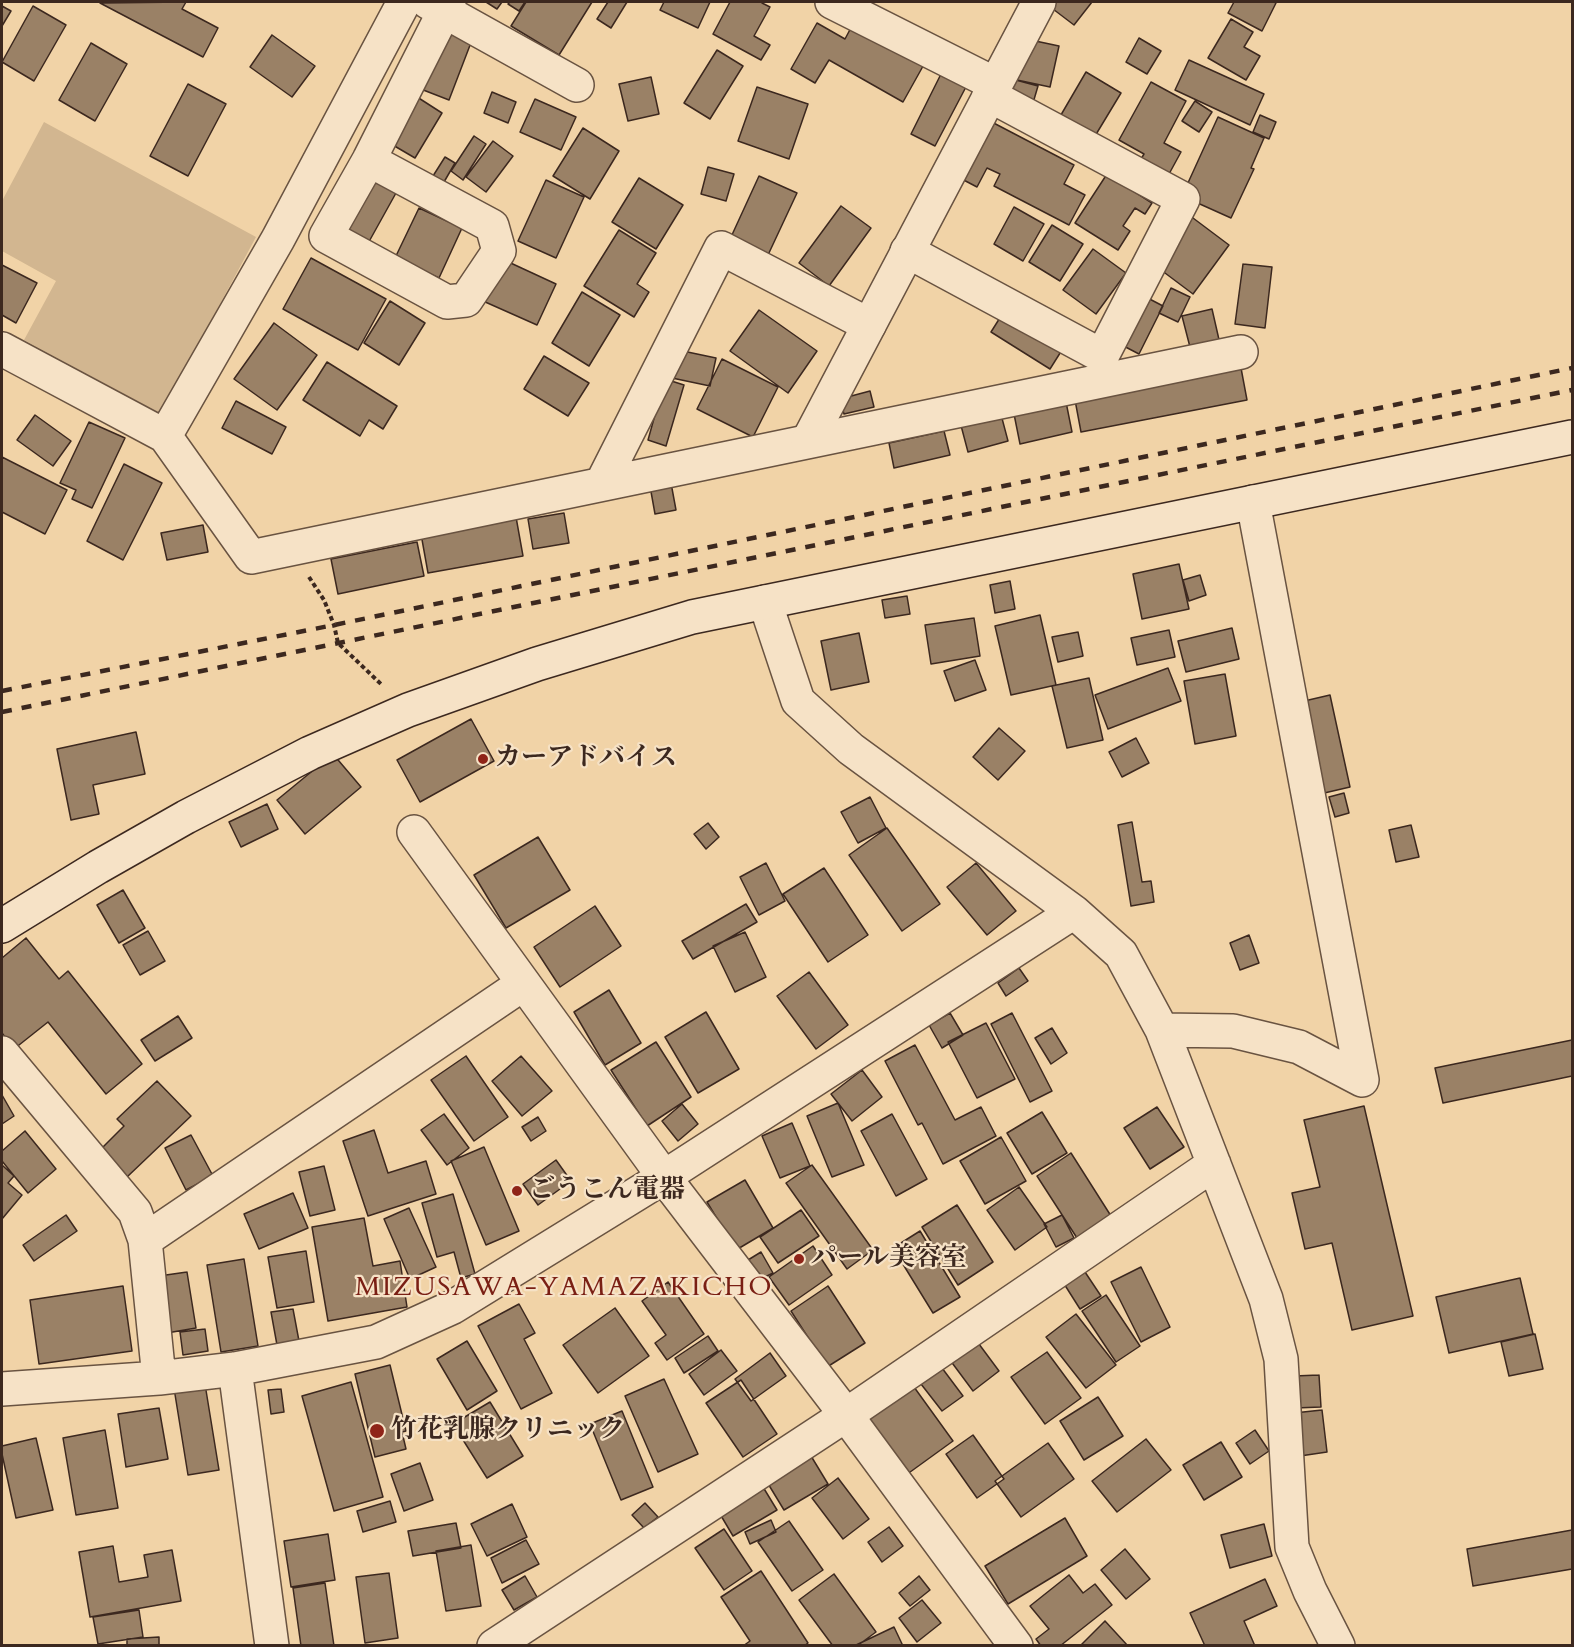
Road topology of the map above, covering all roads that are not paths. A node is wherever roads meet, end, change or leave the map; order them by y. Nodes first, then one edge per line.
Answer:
1 (404, 2) edge
2 (832, 2) edge
3 (1039, 2) edge
4 (440, 4) edge
5 (577, 85) dead end
6 (992, 90) junction
7 (369, 160) junction
8 (908, 251) junction
9 (869, 325) junction
10 (2, 349) edge
11 (1241, 352) dead end
12 (1100, 368) junction
13 (165, 436) junction
14 (1572, 437) edge
15 (808, 441) junction
16 (602, 483) junction
17 (1253, 502) junction
18 (765, 602) junction
19 (414, 832) dead end
20 (1074, 912) junction
21 (2, 926) edge
22 (523, 984) junction
23 (1162, 1030) junction
24 (2, 1053) edge
25 (1214, 1164) junction
26 (664, 1177) junction
27 (145, 1240) junction
28 (234, 1369) junction
29 (159, 1378) junction
30 (2, 1389) edge
31 (846, 1415) junction
32 (272, 1646) edge
33 (494, 1646) edge
34 (1016, 1646) edge
35 (1338, 1646) edge

1 - 13 street
2 - 6 street
3 - 6 street
4 - 5 street
4 - 7 street
6 - 8 street
6 - 12 street
7 - 7 street
8 - 9 street
8 - 12 street
9 - 15 street
9 - 16 street
10 - 13 street
11 - 12 street
12 - 15 street
13 - 16 street
14 - 17 street
15 - 16 street
17 - 18 street
17 - 23 street
18 - 20 street
18 - 21 street
19 - 22 street
20 - 23 street
20 - 26 street
22 - 26 street
22 - 27 street
23 - 25 street
24 - 27 street
25 - 31 street
25 - 35 street
26 - 28 street
26 - 31 street
27 - 29 street
28 - 29 street
28 - 32 street
29 - 30 street
31 - 33 street
31 - 34 street

